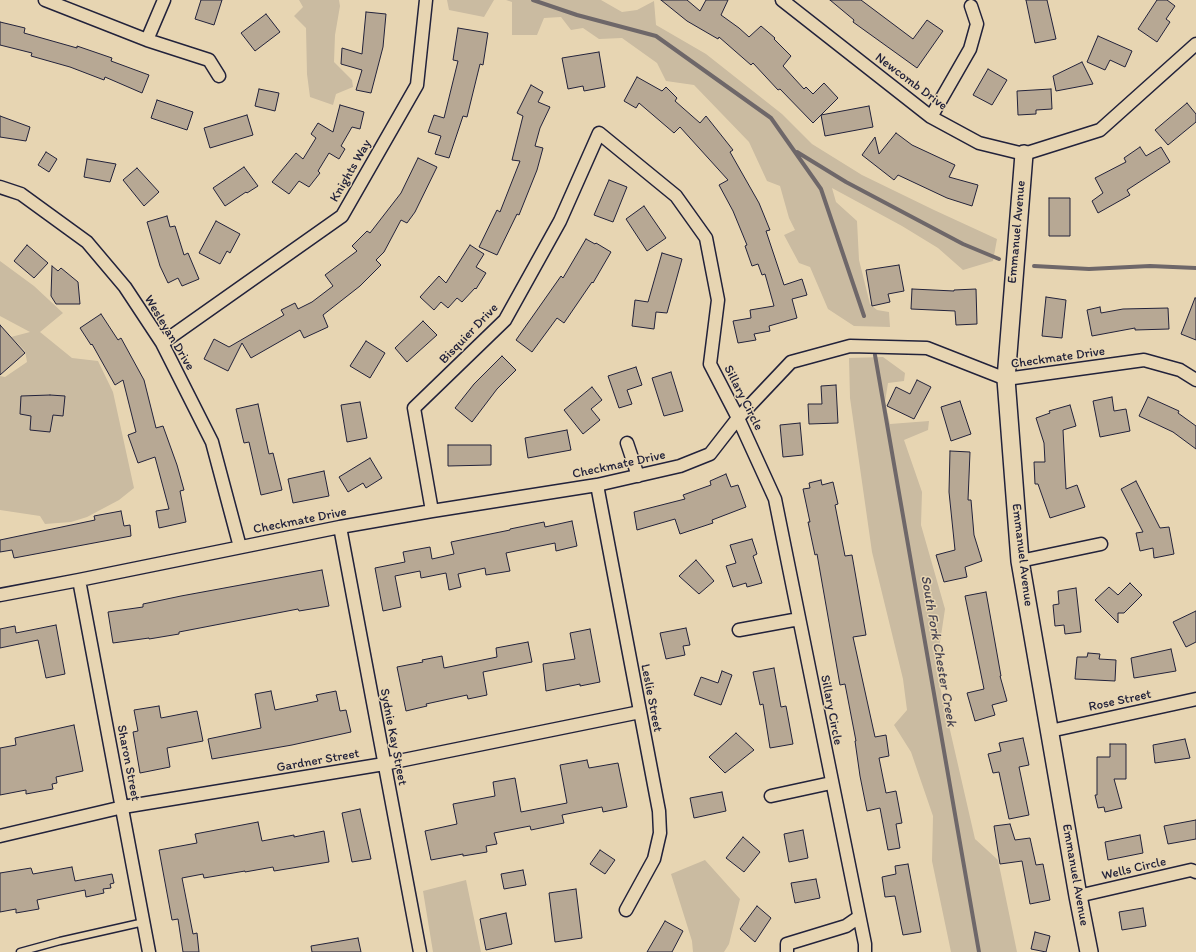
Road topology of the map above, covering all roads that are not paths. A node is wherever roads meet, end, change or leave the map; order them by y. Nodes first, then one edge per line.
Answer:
1 (45, 0) edge
2 (164, 0) edge
3 (426, 0) edge
4 (782, 0) edge
5 (971, 6) dead end
6 (147, 40) junction
7 (1196, 44) edge
8 (219, 76) dead end
9 (931, 117) junction
10 (599, 133) joint
11 (1024, 154) junction
12 (0, 187) edge
13 (162, 343) junction
14 (1006, 379) junction
15 (1196, 380) edge
16 (738, 418) junction
17 (627, 443) dead end
18 (638, 476) junction
19 (597, 485) junction
20 (432, 511) junction
21 (340, 527) junction
22 (1101, 544) dead end
23 (240, 547) junction
24 (1020, 561) junction
25 (79, 580) junction
26 (0, 595) edge
27 (799, 619) junction
28 (739, 630) dead end
29 (1196, 699) edge
30 (640, 712) junction
31 (1050, 730) junction
32 (384, 764) junction
33 (831, 783) junction
34 (771, 796) dead end
35 (122, 808) junction
36 (0, 836) edge
37 (1196, 872) edge
38 (1078, 896) junction
39 (626, 910) dead end
40 (859, 917) junction
41 (144, 922) junction
42 (20, 952) edge
43 (149, 952) edge
44 (420, 952) edge
45 (787, 952) edge
46 (865, 952) edge
47 (1089, 952) edge

1 - 6 street
2 - 6 street
3 - 13 street, Knights Way
4 - 9 street, Newcomb Drive
5 - 9 street
6 - 8 street
7 - 11 street
9 - 11 street, Newcomb Drive
10 - 16 street, Sillary Circle
10 - 20 street, Bisquier Drive
11 - 14 street, Emmanuel Avenue
12 - 13 street, Wesleyan Drive
13 - 23 street, Wesleyan Drive
14 - 15 street, Checkmate Drive
14 - 16 street, Checkmate Drive
14 - 24 street, Emmanuel Avenue
16 - 18 street, Checkmate Drive
16 - 27 street, Sillary Circle
17 - 18 street
18 - 19 street, Checkmate Drive
19 - 20 street, Checkmate Drive
19 - 30 street, Leslie Street
20 - 21 street, Checkmate Drive
21 - 23 street, Checkmate Drive
21 - 32 street, Sydnie Kay Street
22 - 24 street
23 - 25 street, Checkmate Drive
24 - 31 street, Emmanuel Avenue
25 - 26 street, Checkmate Drive
25 - 35 street, Sharon Street
27 - 28 street
27 - 33 street, Sillary Circle
29 - 31 street, Rose Street
30 - 32 street, Gardner Street
30 - 39 street, Leslie Street
31 - 38 street, Emmanuel Avenue
32 - 35 street, Gardner Street
32 - 44 street, Sydnie Kay Street
33 - 34 street
33 - 40 street, Sillary Circle
35 - 36 street, Gardner Street
35 - 41 street, Sharon Street
37 - 38 street, Wells Circle
38 - 47 street, Emmanuel Avenue
40 - 45 street
40 - 46 street, Sillary Circle
41 - 42 lane
41 - 43 street, Sharon Street

